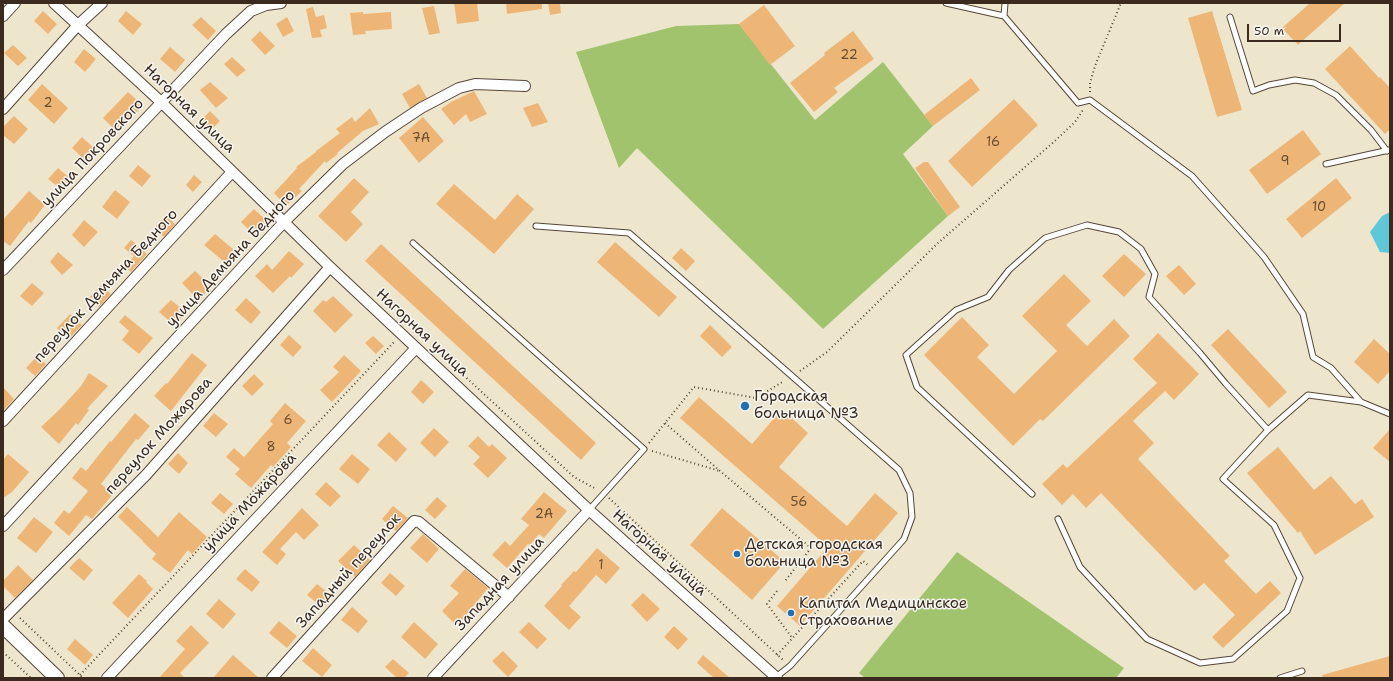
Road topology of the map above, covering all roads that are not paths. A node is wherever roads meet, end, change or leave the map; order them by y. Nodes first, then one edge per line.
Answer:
1 (15, 3) edge
2 (54, 3) edge
3 (102, 3) edge
4 (281, 3) edge
5 (946, 3) edge
6 (1004, 3) edge
7 (3, 16) edge
8 (1004, 16) junction
9 (1230, 18) dead end
10 (78, 26) junction
11 (525, 86) dead end
12 (161, 102) junction
13 (3, 109) edge
14 (1389, 150) edge
15 (1326, 164) dead end
16 (232, 172) junction
17 (284, 222) junction
18 (536, 226) dead end
19 (413, 243) dead end
20 (330, 267) junction
21 (3, 270) edge
22 (416, 348) junction
23 (1361, 402) junction
24 (1390, 414) edge
25 (3, 421) edge
26 (1268, 430) junction
27 (1032, 494) dead end
28 (589, 510) junction
29 (1058, 519) dead end
30 (3, 526) edge
31 (509, 597) junction
32 (3, 619) edge
33 (3, 626) edge
34 (1302, 671) dead end
35 (58, 678) edge
36 (107, 678) edge
37 (272, 678) edge
38 (433, 678) edge
39 (776, 678) edge
40 (1280, 678) edge

1 - 7 street
2 - 10 street, Нагорная улица
3 - 10 street
4 - 12 street, улица Покровского
5 - 8 lane
6 - 8 lane
8 - 23 lane
9 - 14 lane
10 - 12 street, Нагорная улица
10 - 13 street
11 - 17 street, улица Демьяна Бедного
12 - 16 street, Нагорная улица
12 - 21 street, улица Покровского
14 - 15 lane
16 - 17 street, Нагорная улица
16 - 25 street, переулок Демьяна Бедного
17 - 20 street, Нагорная улица
17 - 30 street, улица Демьяна Бедного
18 - 39 lane
19 - 28 lane
20 - 22 street, Нагорная улица
20 - 32 street, переулок Можарова
22 - 28 street, Нагорная улица
22 - 36 street, улица Можарова
23 - 24 lane
23 - 26 lane
26 - 27 lane
26 - 29 lane
28 - 31 street, Западная улица
28 - 39 street, Нагорная улица
31 - 37 street, Западный переулок
31 - 38 street, Западная улица
33 - 35 main road
34 - 40 lane

